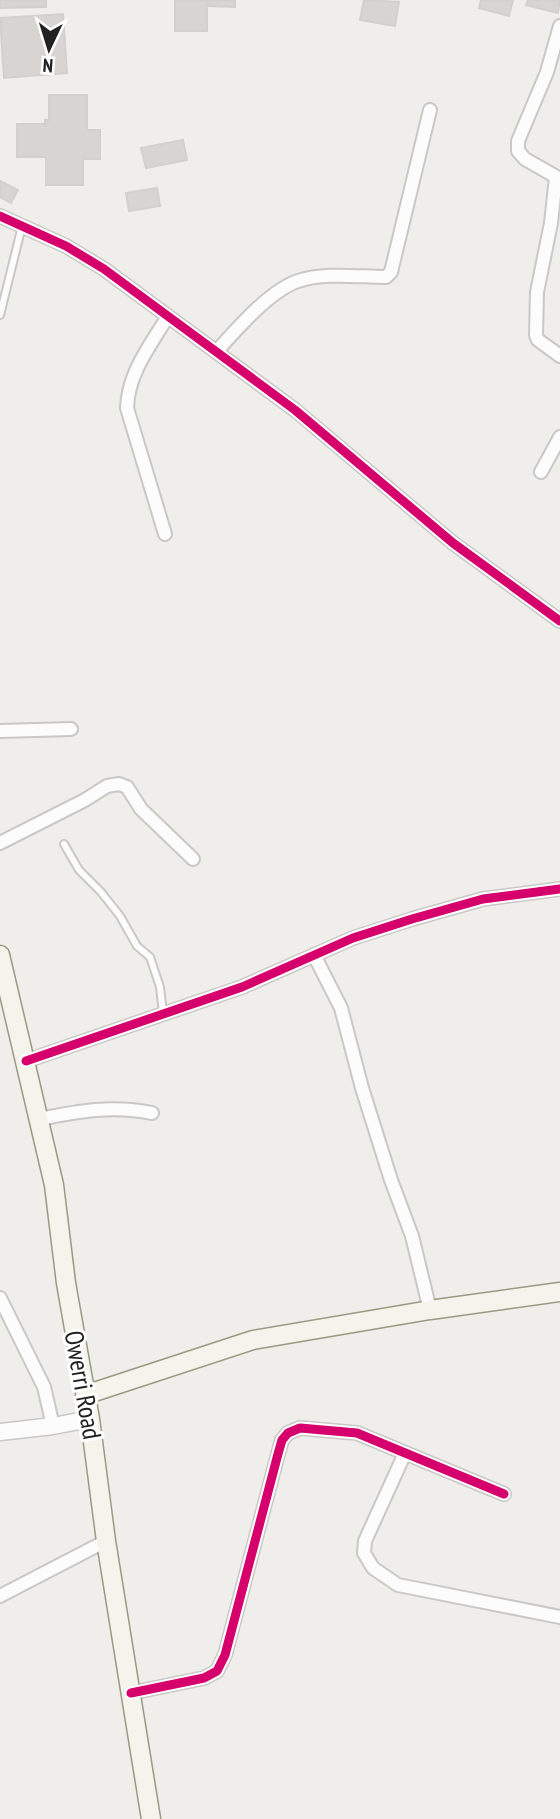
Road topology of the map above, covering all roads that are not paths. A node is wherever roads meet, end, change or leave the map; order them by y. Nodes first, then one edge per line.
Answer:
1 (560, 26) edge
2 (430, 110) dead end
3 (558, 178) edge
4 (0, 216) edge
5 (22, 226) junction
6 (0, 315) edge
7 (168, 316) junction
8 (216, 352) junction
9 (560, 356) edge
10 (560, 437) edge
11 (541, 472) dead end
12 (165, 534) dead end
13 (560, 621) edge
14 (71, 729) dead end
15 (0, 731) edge
16 (0, 843) edge
17 (64, 844) dead end
18 (193, 859) dead end
19 (560, 889) edge
20 (314, 955) junction
21 (0, 958) edge
22 (164, 1015) junction
23 (26, 1061) junction
24 (152, 1113) dead end
25 (40, 1118) junction
26 (560, 1292) edge
27 (0, 1298) edge
28 (430, 1310) junction
29 (85, 1395) junction
30 (90, 1419) junction
31 (53, 1426) junction
32 (0, 1432) edge
33 (405, 1453) junction
34 (504, 1494) dead end
35 (106, 1541) junction
36 (0, 1596) edge
37 (560, 1617) edge
38 (131, 1693) junction
39 (151, 1819) edge

1 - 3 street
2 - 8 street
3 - 9 street
4 - 5 street
5 - 6 lane
5 - 7 street
7 - 8 street
7 - 12 street
8 - 13 street
10 - 11 street
14 - 15 street
16 - 18 street
17 - 22 lane
19 - 20 street
20 - 22 street
20 - 28 street
21 - 23 main road, Owerri Road
22 - 23 street
23 - 25 main road, Owerri Road
24 - 25 street
25 - 29 main road, Owerri Road
26 - 28 main road
27 - 31 street
28 - 29 main road
29 - 30 main road, Owerri Road
30 - 31 street
30 - 35 main road, Owerri Road
31 - 32 street
33 - 34 street
33 - 37 street
33 - 38 street
35 - 36 street
35 - 38 main road, Owerri Road
38 - 39 main road, Owerri Road

